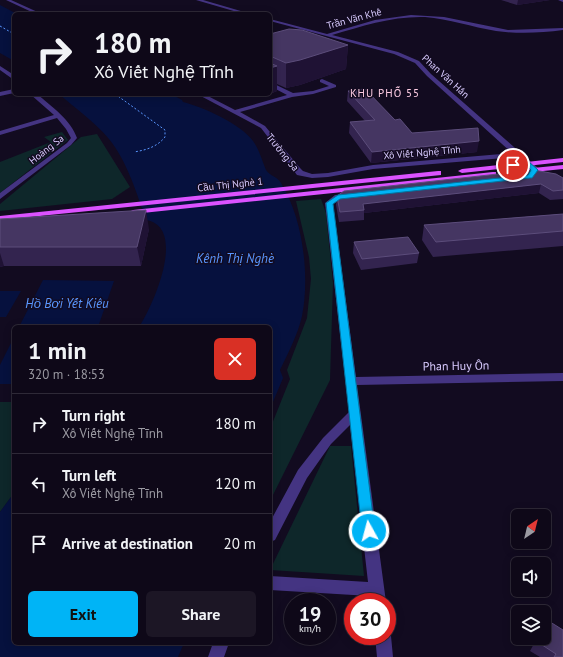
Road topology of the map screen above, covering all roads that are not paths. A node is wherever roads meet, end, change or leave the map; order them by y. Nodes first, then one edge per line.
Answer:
1 (8, 0) edge
2 (198, 0) edge
3 (35, 12) edge
4 (241, 12) edge
5 (272, 21) edge
6 (563, 29) edge
7 (327, 35) junction
8 (313, 39) edge
9 (0, 68) edge
10 (12, 77) edge
11 (322, 81) edge
12 (272, 85) edge
13 (12, 91) edge
14 (0, 94) edge
15 (292, 95) junction
16 (35, 96) edge
17 (204, 96) edge
18 (235, 112) junction
19 (58, 116) junction
20 (0, 133) edge
21 (518, 155) junction
22 (563, 160) edge
23 (528, 163) junction
24 (563, 167) edge
25 (535, 170) junction
26 (454, 171) joint
27 (305, 174) joint
28 (514, 178) edge
29 (499, 180) edge
30 (563, 185) edge
31 (0, 197) edge
32 (4, 217) edge
33 (0, 226) edge
34 (563, 377) edge
35 (350, 381) junction
36 (354, 414) junction
37 (272, 532) edge
38 (272, 583) edge
39 (352, 593) edge
40 (377, 593) edge
41 (220, 645) edge
42 (384, 645) edge
43 (216, 657) edge
44 (385, 657) edge

1 - 3 street
2 - 4 street
5 - 7 street, Phan Văn Hân
6 - 7 street, Trần Văn Khê
7 - 8 street, Trần Văn Khê
7 - 21 street, Phan Văn Hân
9 - 10 street
11 - 15 street
12 - 15 street
13 - 14 street
15 - 18 street
16 - 19 street, Hoàng Sa
17 - 18 street, Trường Sa
18 - 27 street, Trường Sa
19 - 20 street
19 - 31 street, Hoàng Sa
21 - 23 street, Phan Văn Hân
21 - 27 street, Xô Viết Nghệ Tĩnh
22 - 23 main road, Xô Viết Nghệ Tĩnh
23 - 25 street, Phan Văn Hân
23 - 26 main road, Xô Viết Nghệ Tĩnh
24 - 25 main road
25 - 28 street
25 - 30 street, Phan Văn Hân
25 - 33 main road, Cầu Thị Nghè 1
26 - 32 main road, Cầu Thị Nghè 1
29 - 35 street
34 - 35 street, Phan Huy Ôn
35 - 36 street
36 - 37 street
36 - 40 street
38 - 39 street
41 - 43 street
42 - 44 street

